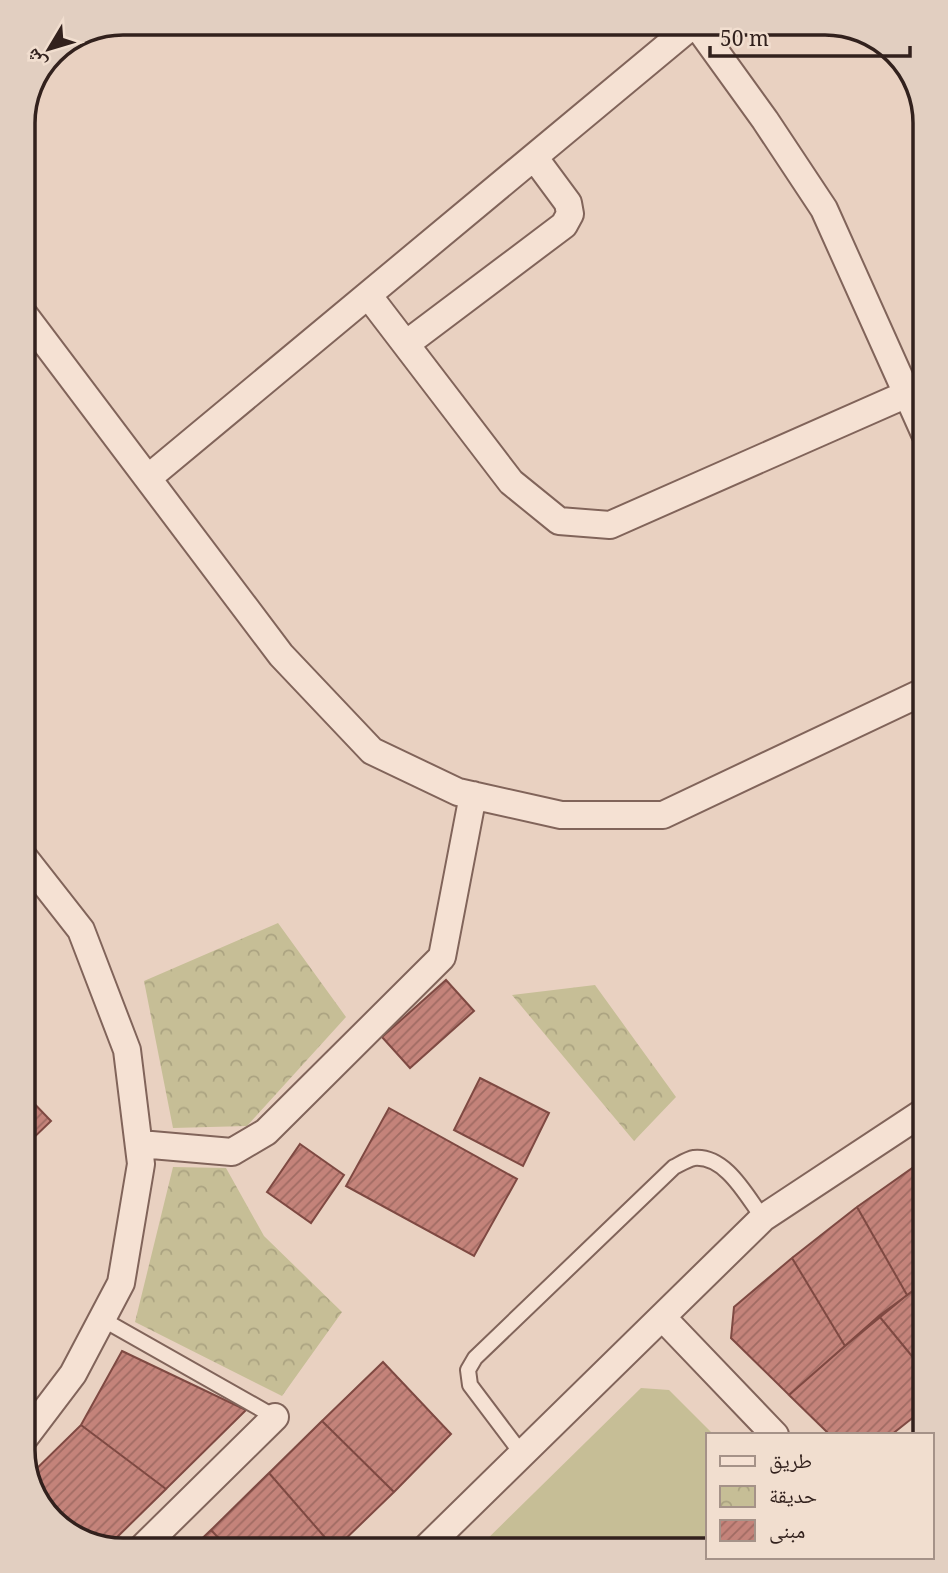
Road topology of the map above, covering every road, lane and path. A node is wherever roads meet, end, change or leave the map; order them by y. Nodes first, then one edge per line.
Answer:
1 (681, 35) edge
2 (704, 35) edge
3 (534, 157) junction
4 (368, 295) junction
5 (35, 329) edge
6 (406, 344) junction
7 (907, 394) junction
8 (913, 407) edge
9 (148, 478) junction
10 (913, 697) edge
11 (473, 795) junction
12 (35, 871) edge
13 (913, 1119) edge
14 (140, 1144) junction
15 (763, 1218) junction
16 (662, 1317) junction
17 (102, 1320) junction
18 (275, 1417) joint
19 (35, 1424) edge
20 (773, 1433) edge
21 (522, 1454) junction
22 (152, 1538) edge
23 (436, 1538) edge

1 - 3 street
2 - 7 street
3 - 4 street
3 - 6 street
4 - 6 street
4 - 9 street
5 - 9 street
6 - 7 street
7 - 8 street
9 - 11 street
10 - 11 street
11 - 14 street
12 - 14 street
13 - 15 street
14 - 17 street
15 - 16 street
15 - 21 lane
16 - 20 street
16 - 21 street
17 - 18 lane
17 - 19 street
18 - 22 street
21 - 23 street

